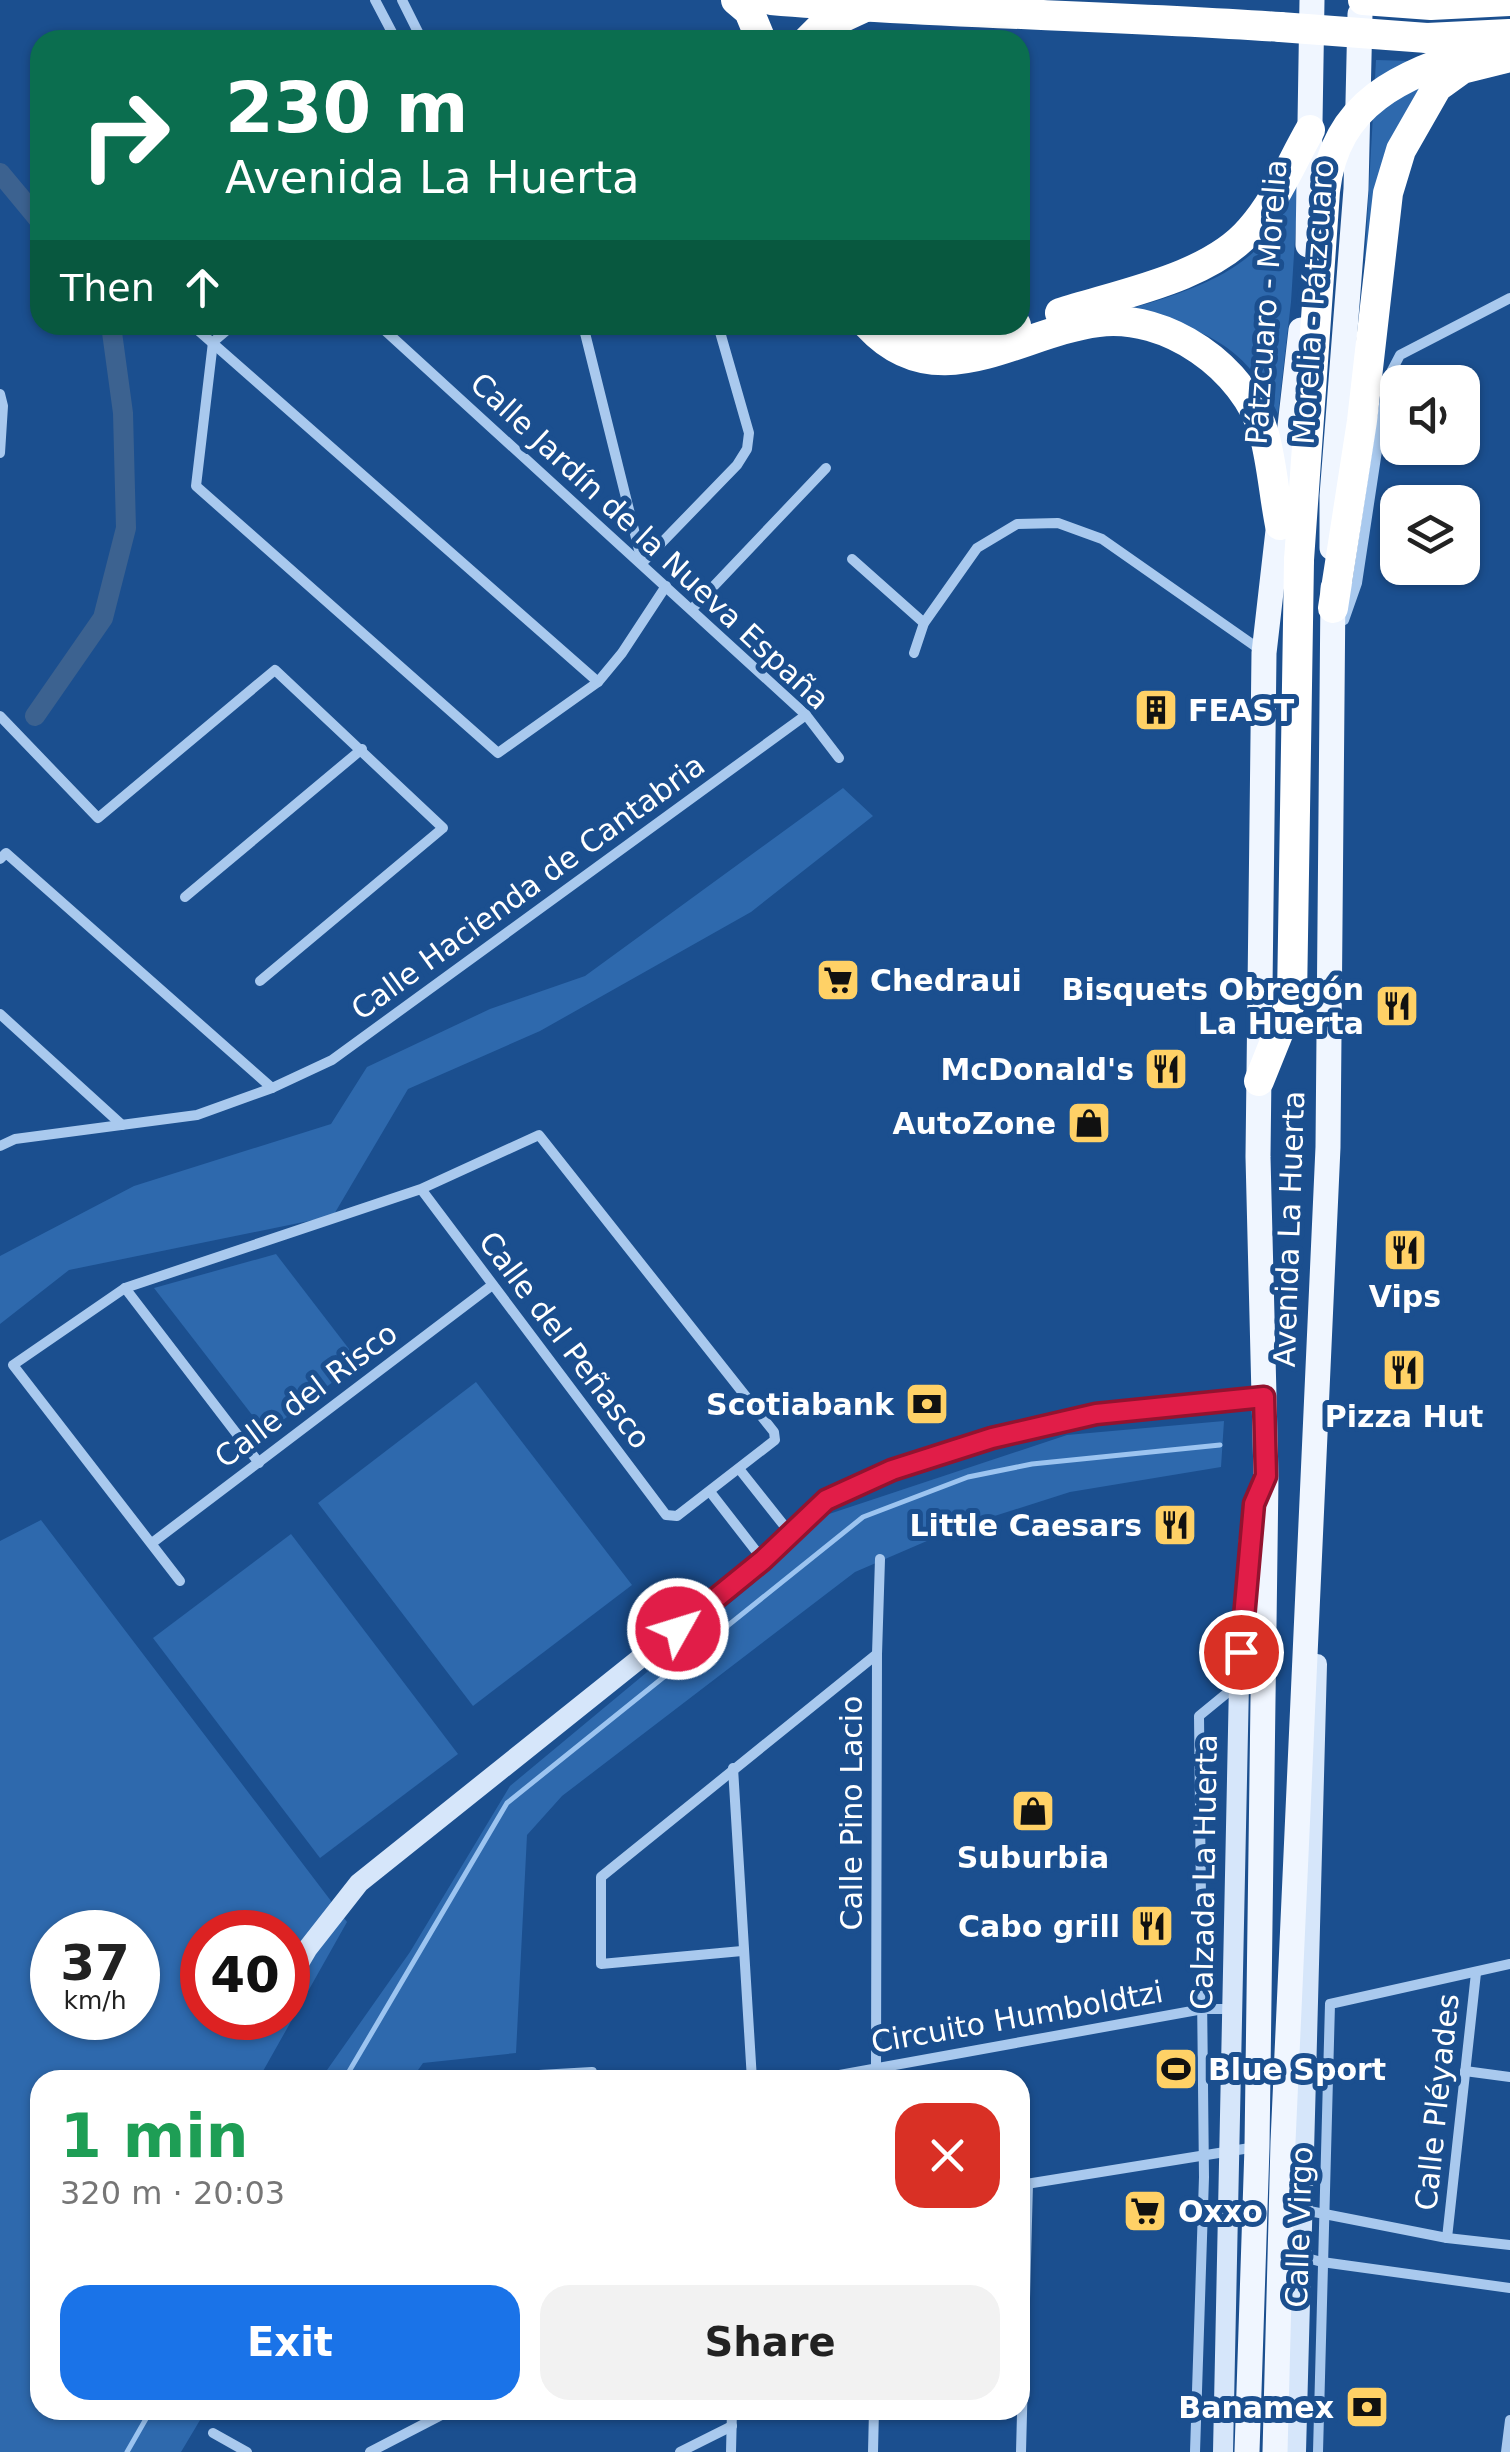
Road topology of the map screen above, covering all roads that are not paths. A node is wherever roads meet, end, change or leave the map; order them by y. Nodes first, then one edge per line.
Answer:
1 (375, 0) edge
2 (402, 0) edge
3 (736, 0) edge
4 (771, 0) edge
5 (1312, 0) edge
6 (1362, 0) edge
7 (1510, 1) edge
8 (864, 8) junction
9 (391, 30) edge
10 (417, 30) edge
11 (757, 30) edge
12 (818, 30) edge
13 (1510, 36) edge
14 (1510, 57) edge
15 (1310, 130) junction
16 (1510, 298) edge
17 (1030, 320) edge
18 (204, 335) edge
19 (221, 335) edge
20 (390, 335) edge
21 (585, 335) edge
22 (721, 335) edge
23 (878, 335) edge
24 (928, 335) edge
25 (972, 335) edge
26 (213, 342) junction
27 (0, 394) edge
28 (0, 454) edge
29 (826, 468) dead end
30 (1280, 525) junction
31 (852, 559) dead end
32 (642, 563) junction
33 (666, 586) junction
34 (1270, 608) joint
35 (1333, 608) junction
36 (692, 609) junction
37 (924, 623) junction
38 (1264, 652) junction
39 (914, 654) dead end
40 (1332, 654) junction
41 (598, 682) junction
42 (806, 715) junction
43 (0, 716) edge
44 (362, 749) junction
45 (839, 758) dead end
46 (0, 859) edge
47 (185, 897) dead end
48 (260, 981) dead end
49 (0, 1014) edge
50 (1259, 1082) junction
51 (272, 1088) junction
52 (122, 1125) junction
53 (0, 1146) edge
54 (421, 1189) junction
55 (491, 1286) junction
56 (125, 1288) junction
57 (1264, 1397) junction
58 (258, 1463) junction
59 (740, 1470) junction
60 (1266, 1476) junction
61 (711, 1493) junction
62 (791, 1534) junction
63 (152, 1543) junction
64 (880, 1559) dead end
65 (763, 1560) junction
66 (1308, 1562) junction
67 (180, 1581) dead end
68 (877, 1654) junction
69 (1239, 1683) junction
70 (733, 1768) junction
71 (310, 1945) edge
72 (742, 1951) junction
73 (1510, 1964) edge
74 (1476, 1972) junction
75 (1202, 2009) junction
76 (1230, 2009) junction
77 (876, 2068) junction
78 (751, 2070) edge
79 (865, 2070) edge
80 (1465, 2071) junction
81 (1510, 2077) edge
82 (1283, 2142) junction
83 (1244, 2149) junction
84 (1204, 2157) junction
85 (1030, 2183) edge
86 (1271, 2204) junction
87 (1255, 2230) junction
88 (1447, 2238) junction
89 (1510, 2245) edge
90 (1302, 2256) junction
91 (1510, 2288) edge
92 (429, 2420) edge
93 (732, 2420) edge
94 (874, 2420) edge
95 (1021, 2420) edge
96 (1510, 2420) edge
97 (732, 2426) junction
98 (213, 2433) dead end
99 (247, 2452) edge
100 (370, 2452) edge
101 (680, 2452) edge
102 (731, 2452) edge
103 (872, 2452) edge
104 (1021, 2452) edge
105 (1195, 2452) edge
106 (1223, 2452) edge
107 (1246, 2452) edge
108 (1274, 2452) edge
109 (1296, 2452) edge
110 (1318, 2452) edge
111 (1506, 2452) edge

1 - 9 street
2 - 10 street
3 - 11 highway
4 - 8 highway
5 - 15 main road, Pátzcuaro - Morelia
6 - 7 highway
6 - 35 main road, Morelia - Pátzcuaro
8 - 12 highway
8 - 13 highway, bridge
13 - 50 highway, bridge
14 - 35 highway
15 - 17 highway
15 - 30 main road, Pátzcuaro - Morelia
16 - 40 street
18 - 26 street
19 - 26 street
20 - 32 street, Calle Jardín de la Nueva España
21 - 32 street
22 - 32 street
23 - 30 highway
24 - 25 highway
26 - 41 street
26 - 41 street
27 - 28 street
29 - 36 street
30 - 34 main road, Pátzcuaro - Morelia
31 - 37 street
32 - 33 street, Calle Jardín de la Nueva España
33 - 36 street, Calle Jardín de la Nueva España
33 - 41 street
34 - 38 main road, Avenida La Huerta
35 - 40 main road, Avenida La Huerta
36 - 42 street, Calle Jardín de la Nueva España
37 - 38 street
37 - 39 street
38 - 50 main road, Avenida La Huerta
40 - 66 main road, Avenida La Huerta
42 - 45 street, Calle Jardín de la Nueva España
42 - 51 street, Calle Hacienda de Cantabria
43 - 44 street
44 - 47 street
44 - 48 street
46 - 51 street
49 - 52 street
50 - 57 main road, Avenida La Huerta
51 - 52 street, Calle Hacienda de Cantabria
52 - 53 street, Calle Hacienda de Cantabria
54 - 55 street, Calle del Peñasco
54 - 56 street
54 - 59 street
55 - 58 street, Calle del Risco
55 - 61 street, Calle del Peñasco
56 - 58 street
56 - 63 street
57 - 60 main road, Avenida La Huerta
57 - 62 street
58 - 63 street, Calle del Risco
59 - 61 street
59 - 62 street
60 - 69 street, Calzada La Huerta
60 - 83 main road, Avenida La Huerta
61 - 65 street
62 - 65 street
63 - 67 street
64 - 68 street, Calle Pino Lacio
65 - 71 street
66 - 82 main road, Avenida La Huerta
66 - 86 street
68 - 70 street
68 - 77 street, Calle Pino Lacio
69 - 75 street
69 - 76 street, Calzada La Huerta
70 - 72 street
70 - 72 street
72 - 78 street
73 - 74 street
74 - 80 street, Calle Pléyades
74 - 86 street, Calle Virgo
75 - 76 street, Circuito Humboldtzi
75 - 77 street, Circuito Humboldtzi
75 - 84 street
76 - 83 street, Calzada La Huerta
77 - 79 street, Circuito Humboldtzi
80 - 81 street
80 - 88 street, Calle Pléyades
82 - 83 street
82 - 86 main road, Avenida La Huerta
83 - 84 street
83 - 86 main road, Avenida La Huerta
84 - 85 street
84 - 105 street
86 - 87 main road, Avenida La Huerta
86 - 88 street
86 - 90 main road, Avenida La Huerta
86 - 90 street, Calle Virgo
86 - 106 street
87 - 90 street
87 - 107 main road, Avenida La Huerta
88 - 89 street
90 - 91 street
90 - 108 main road, Avenida La Huerta
90 - 109 street
90 - 110 street, Calle Virgo
92 - 100 street
93 - 97 street
94 - 103 street
95 - 104 street
96 - 111 street
97 - 101 street
97 - 102 street
98 - 99 street

